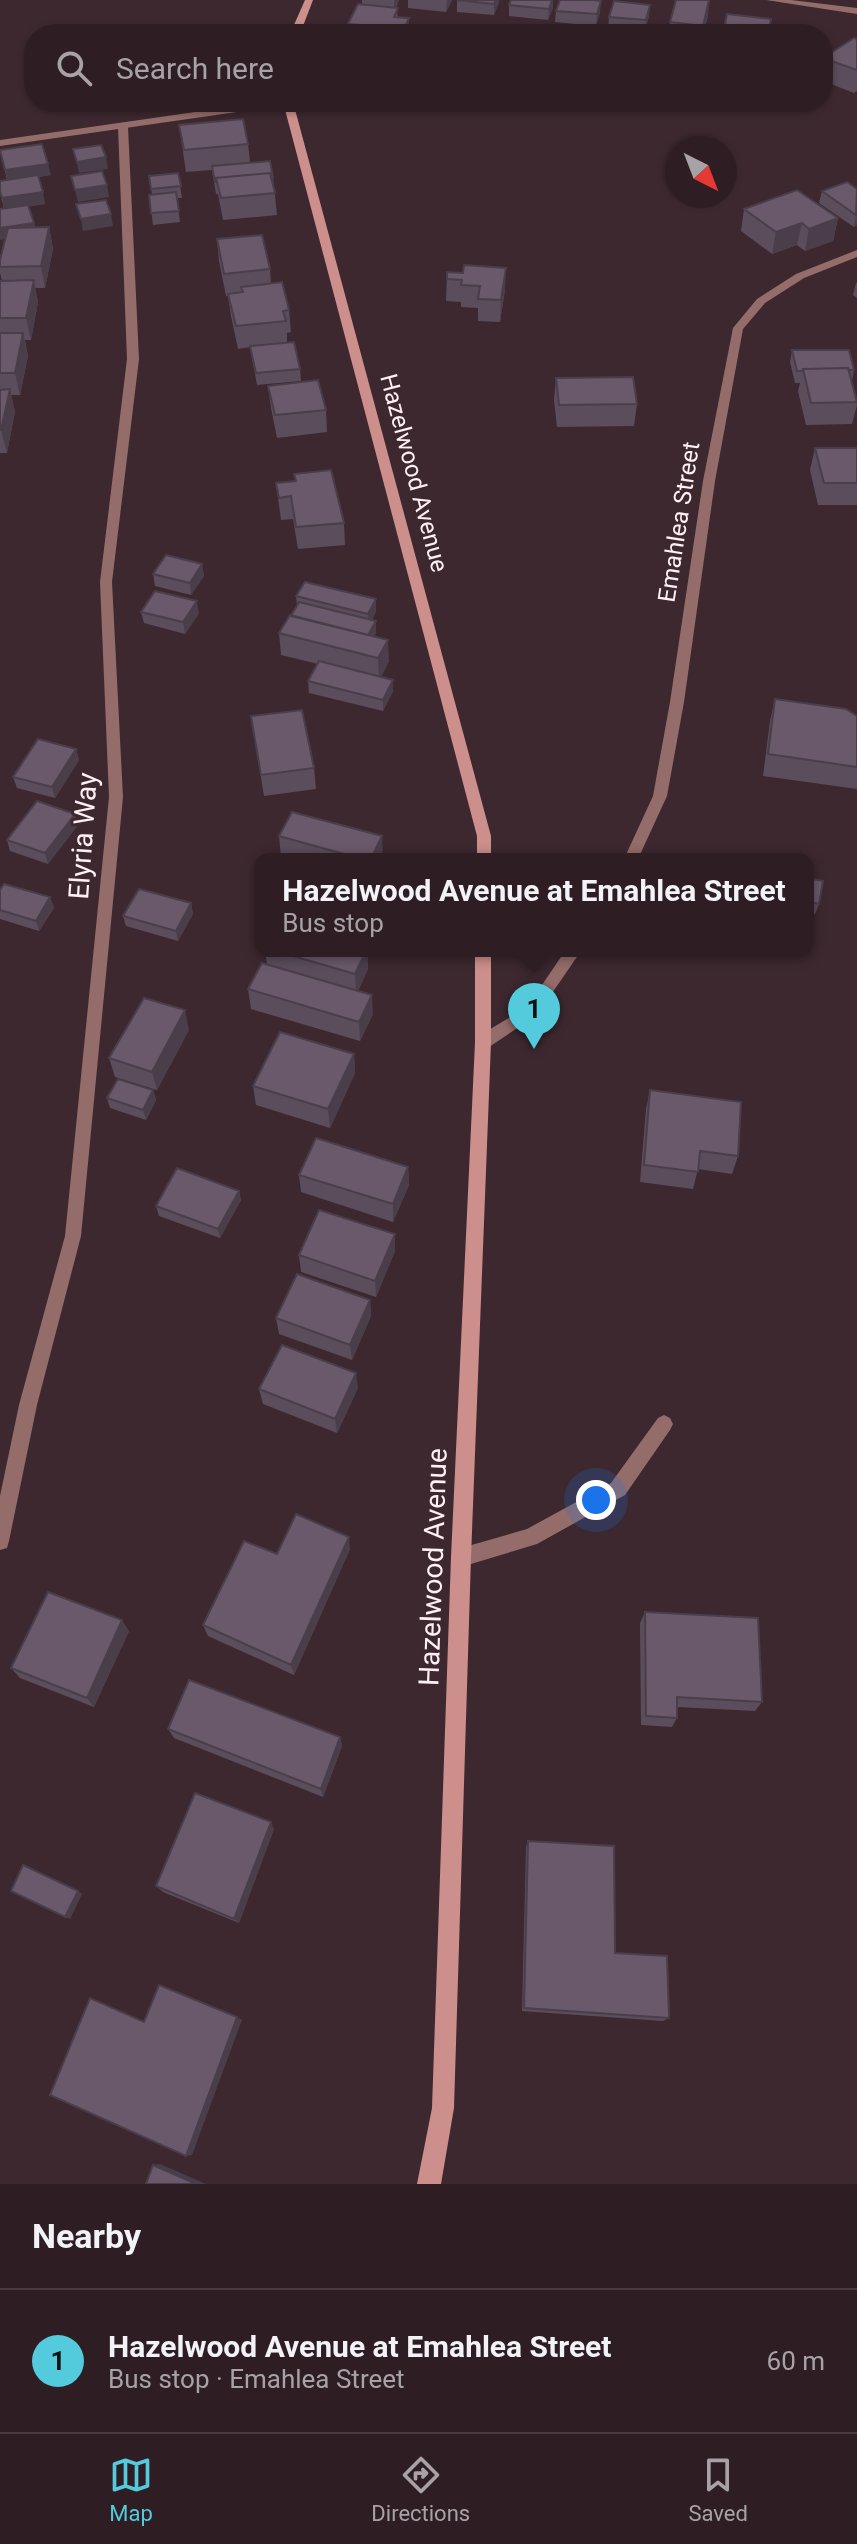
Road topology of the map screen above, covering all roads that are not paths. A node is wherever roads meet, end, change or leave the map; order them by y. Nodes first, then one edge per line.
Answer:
1 (309, 0) edge
2 (770, 0) edge
3 (857, 11) edge
4 (299, 24) edge
5 (221, 112) edge
6 (290, 112) edge
7 (123, 127) junction
8 (0, 143) edge
9 (857, 253) edge
10 (484, 853) edge
11 (634, 853) edge
12 (483, 957) edge
13 (569, 957) edge
14 (483, 1042) junction
15 (664, 1424) dead end
16 (0, 1541) edge
17 (461, 1557) junction
18 (429, 2184) edge

1 - 4 main road
2 - 3 street
5 - 7 street
6 - 10 main road, Hazelwood Avenue
7 - 8 street
7 - 16 street, Elyria Way
9 - 11 street, Emahlea Street
12 - 14 main road, Hazelwood Avenue
13 - 14 street
14 - 17 main road, Hazelwood Avenue
15 - 17 street
17 - 18 main road, Hazelwood Avenue

